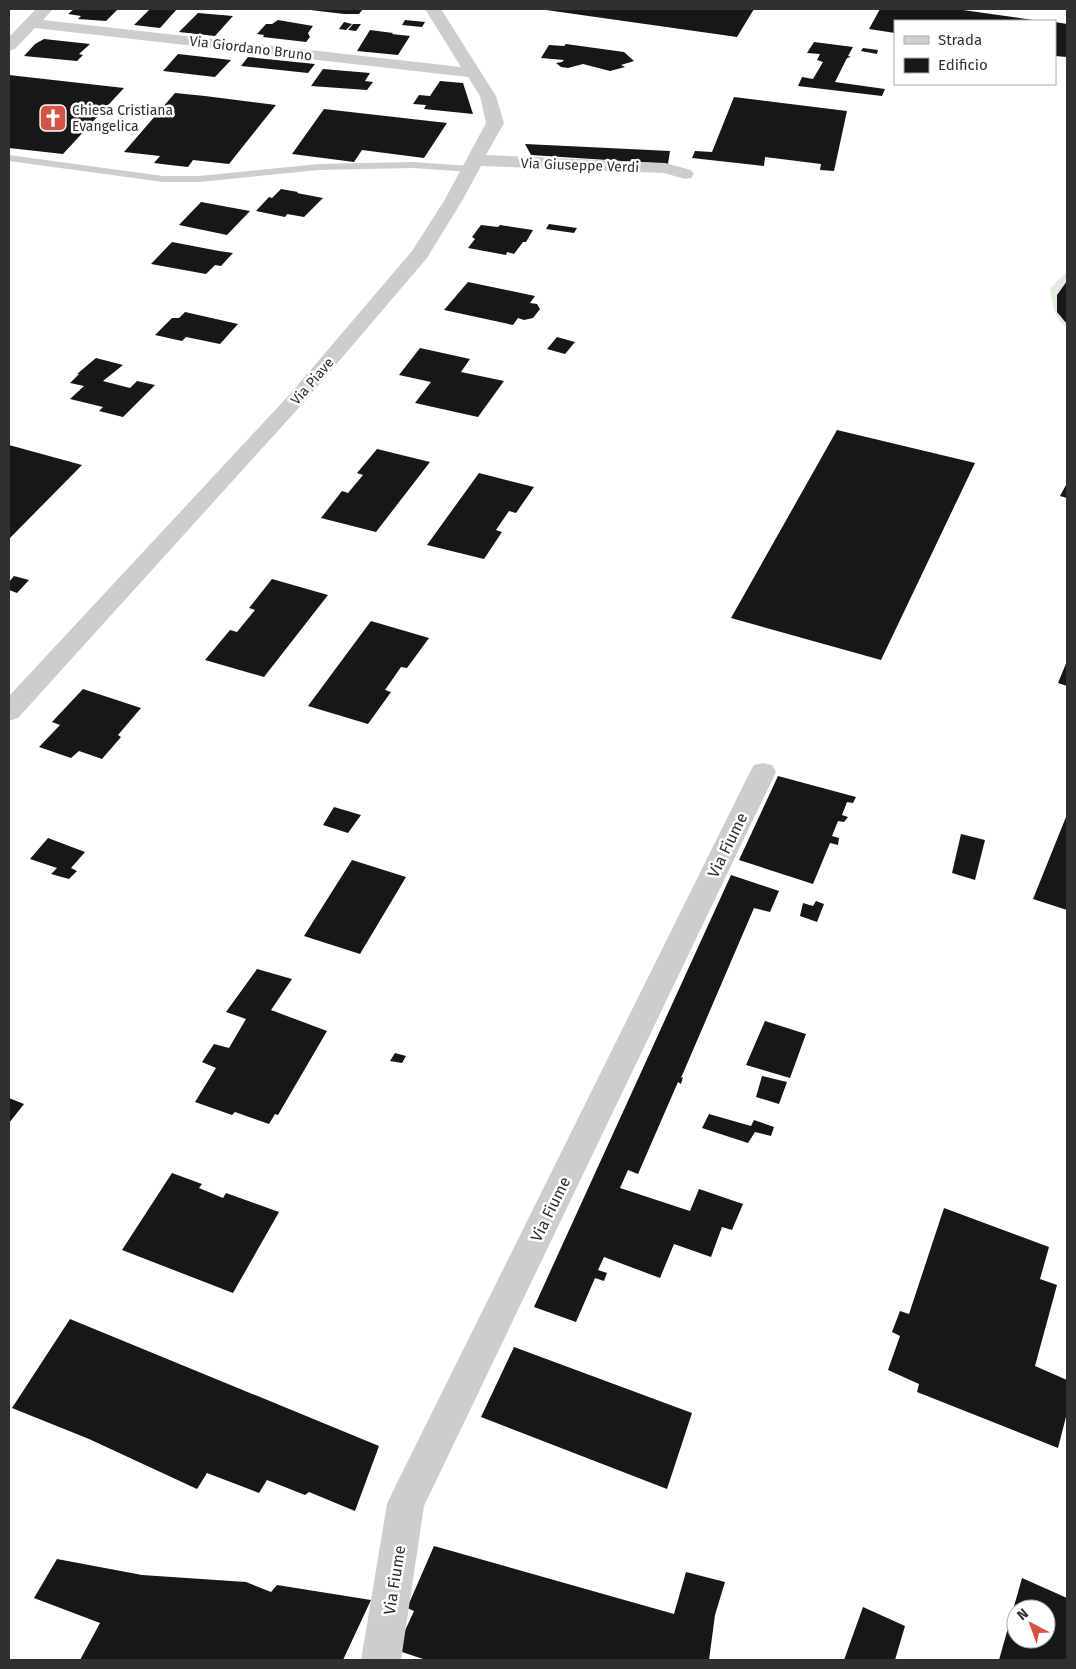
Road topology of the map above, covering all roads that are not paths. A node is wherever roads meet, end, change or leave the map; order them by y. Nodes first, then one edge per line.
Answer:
1 (46, 9) edge
2 (433, 9) edge
3 (30, 23) junction
4 (9, 46) edge
5 (472, 73) junction
6 (9, 158) edge
7 (472, 165) junction
8 (684, 174) dead end
9 (9, 712) edge
10 (763, 772) dead end
11 (381, 1660) edge

1 - 3 street
2 - 5 street, Via Piave
3 - 4 street
3 - 5 street, Via Giordano Bruno
5 - 7 street, Via Piave
6 - 7 lane
7 - 8 street, Via Giuseppe Verdi
7 - 9 street, Via Piave
10 - 11 street, Via Fiume

